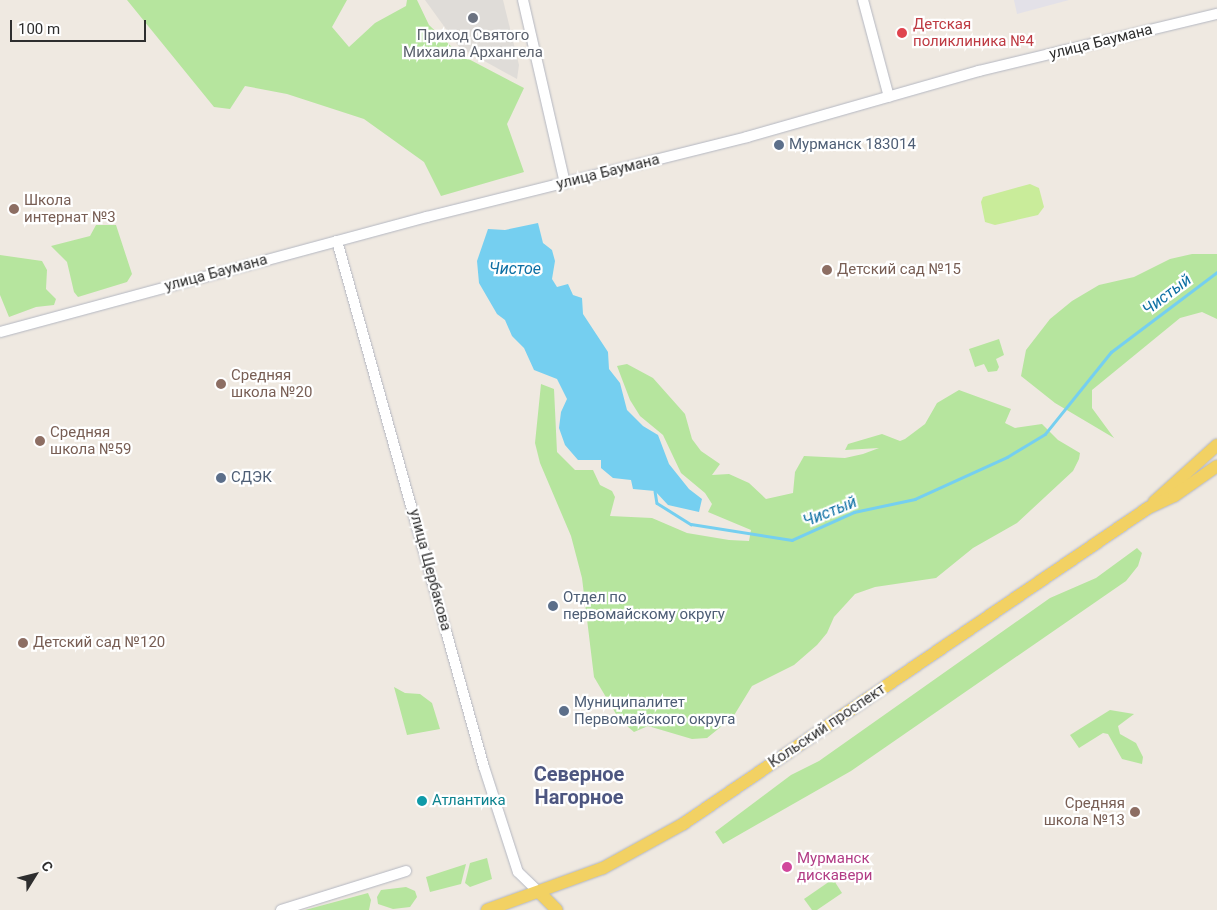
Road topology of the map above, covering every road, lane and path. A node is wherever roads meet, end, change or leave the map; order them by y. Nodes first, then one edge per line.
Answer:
1 (523, 0) edge
2 (863, 0) edge
3 (1217, 14) edge
4 (889, 97) junction
5 (565, 183) junction
6 (337, 241) junction
7 (0, 332) edge
8 (1217, 445) edge
9 (1204, 458) junction
10 (1215, 468) edge
11 (1148, 508) junction
12 (406, 871) dead end
13 (539, 892) junction
14 (281, 910) edge
15 (487, 910) edge
16 (557, 910) edge

1 - 5 street
2 - 4 street
3 - 4 street, улица Баумана
4 - 5 street, улица Баумана
5 - 6 street, улица Баумана
6 - 7 street, улица Баумана
6 - 13 street, улица Щербакова
8 - 9 main road, Кольский проспект
9 - 10 main road
9 - 11 main road, Кольский проспект
10 - 11 main road, Кольский проспект
11 - 13 main road, Кольский проспект
12 - 14 street
13 - 15 main road, Кольский проспект
13 - 16 main road

